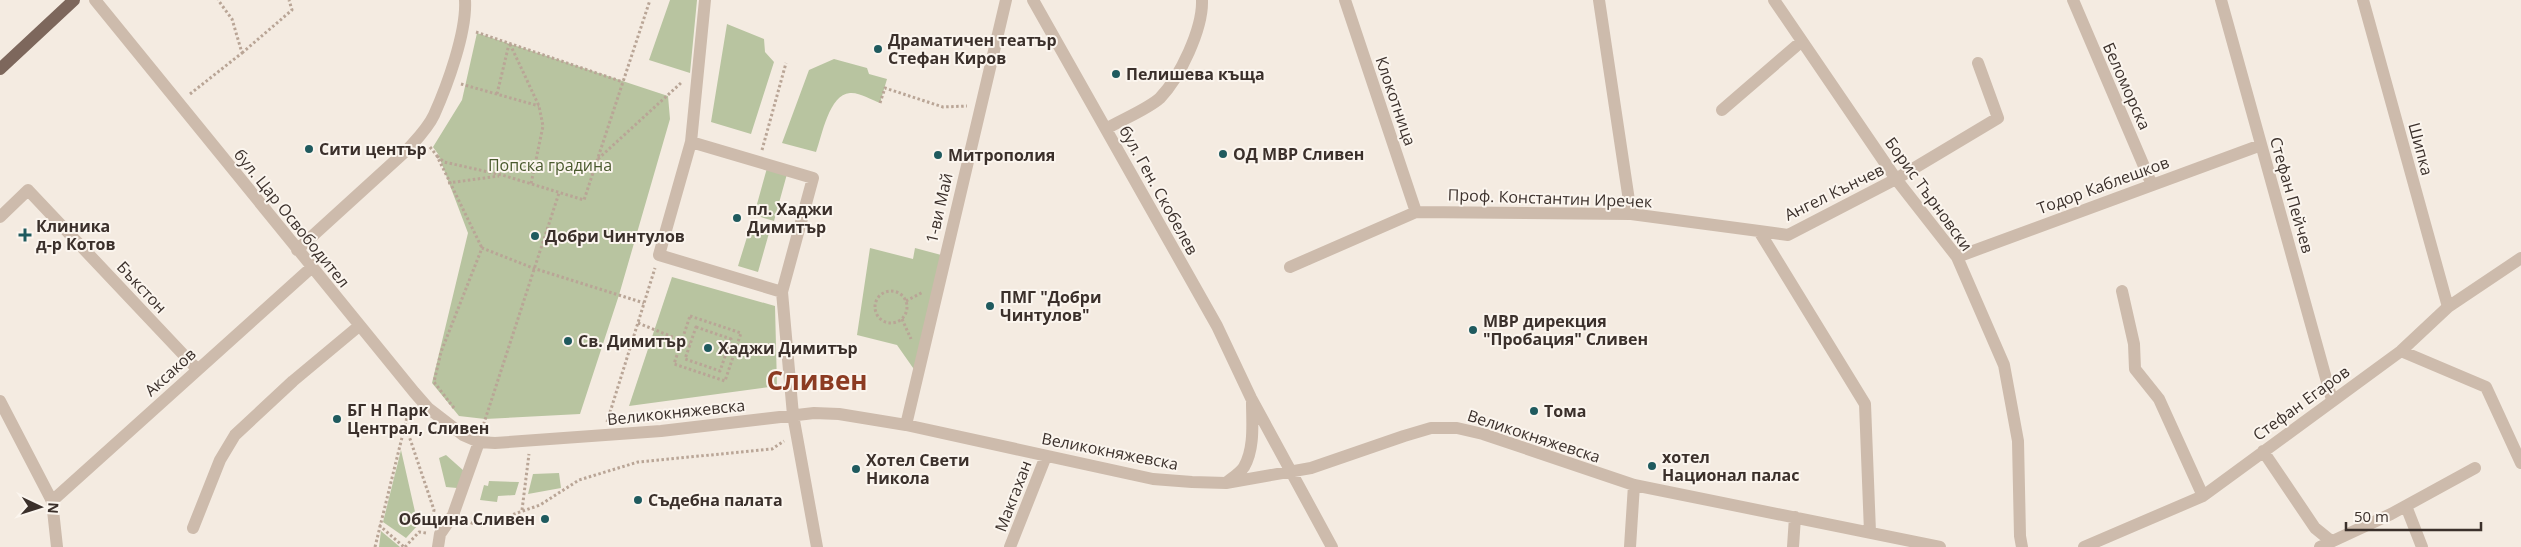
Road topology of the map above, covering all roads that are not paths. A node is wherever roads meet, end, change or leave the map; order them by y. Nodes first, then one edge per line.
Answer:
1 (74, 0) edge
2 (95, 0) edge
3 (464, 0) edge
4 (705, 0) edge
5 (1006, 0) edge
6 (1033, 0) edge
7 (1202, 0) edge
8 (1345, 0) edge
9 (1598, 0) edge
10 (1774, 0) edge
11 (2073, 0) edge
12 (2220, 0) edge
13 (2363, 0) edge
14 (1802, 42) junction
15 (1978, 63) dead end
16 (0, 69) edge
17 (1722, 110) dead end
18 (1106, 128) junction
19 (691, 142) junction
20 (2261, 145) junction
21 (1896, 179) junction
22 (2152, 185) junction
23 (1416, 212) junction
24 (1631, 214) junction
25 (0, 217) edge
26 (1759, 231) junction
27 (297, 250) junction
28 (1957, 257) junction
29 (2521, 258) edge
30 (1290, 267) dead end
31 (311, 268) junction
32 (2122, 291) dead end
33 (782, 292) junction
34 (2448, 307) junction
35 (359, 326) junction
36 (2401, 351) junction
37 (197, 369) junction
38 (1251, 398) junction
39 (2332, 400) junction
40 (0, 401) edge
41 (793, 415) junction
42 (906, 425) junction
43 (479, 442) junction
44 (495, 443) joint
45 (2263, 451) junction
46 (1046, 456) junction
47 (2521, 463) edge
48 (2475, 468) dead end
49 (1291, 472) junction
50 (1226, 483) junction
51 (1634, 486) junction
52 (2203, 496) junction
53 (52, 501) junction
54 (2406, 506) junction
55 (1795, 517) junction
56 (193, 528) dead end
57 (1870, 532) junction
58 (2326, 544) edge
59 (57, 547) edge
60 (438, 547) edge
61 (817, 547) edge
62 (1010, 547) edge
63 (1332, 547) edge
64 (1630, 547) edge
65 (1793, 547) edge
66 (1936, 547) edge
67 (2022, 547) edge
68 (2084, 547) edge
69 (2422, 547) edge

1 - 16 main road
2 - 27 street, бул. Цар Освободител
3 - 27 street
4 - 19 street
5 - 42 street, 1-ви Май
6 - 18 street, бул. Ген. Скобелев
7 - 18 street
8 - 23 street, Клокотница
9 - 24 street
10 - 14 street, Борис Търновски
11 - 22 street, Беломорска
12 - 20 street, Стефан Пейчев
13 - 34 street, Шипка
14 - 17 street
14 - 21 street, Борис Търновски
15 - 21 street, Ангел Кънчев
18 - 38 street, бул. Ген. Скобелев
19 - 33 street
19 - 33 street
20 - 22 street, Тодор Каблешков
20 - 39 street, Стефан Пейчев
21 - 26 street, Ангел Кънчев
21 - 28 street, Борис Търновски
22 - 28 street, Тодор Каблешков
23 - 24 street, Проф. Константин Иречек
23 - 30 street, Проф. Константин Иречек
24 - 26 street, Проф. Константин Иречек
25 - 37 street, Бъкстон
26 - 57 street
27 - 31 street, бул. Цар Освободител
28 - 67 street, Борис Търновски
29 - 34 street, Стефан Егаров
31 - 35 street, бул. Цар Освободител
31 - 37 street, Аксаков
32 - 52 street
33 - 41 street
34 - 36 street, Стефан Егаров
35 - 43 street, бул. Цар Освободител
35 - 56 street
36 - 39 street, Стефан Егаров
36 - 47 street
37 - 53 street, Аксаков
38 - 49 street, бул. Ген. Скобелев
38 - 50 street
39 - 45 street, Стефан Егаров
40 - 53 street
41 - 42 street, Великокняжевска
41 - 44 street, Великокняжевска
41 - 61 street
42 - 46 street, Великокняжевска
43 - 44 street, бул. Цар Освободител
43 - 60 street
45 - 52 street, Стефан Егаров
45 - 58 street
46 - 50 street, Великокняжевска
46 - 62 street, Макгахан
48 - 54 street
49 - 50 street, Великокняжевска
49 - 51 street, Великокняжевска
49 - 63 street, бул. Ген. Скобелев
51 - 55 street, Великокняжевска
51 - 64 street
52 - 68 street, Стефан Егаров
53 - 59 street
54 - 58 street
54 - 69 street
55 - 57 street, Великокняжевска
55 - 65 street
57 - 66 street, Великокняжевска

